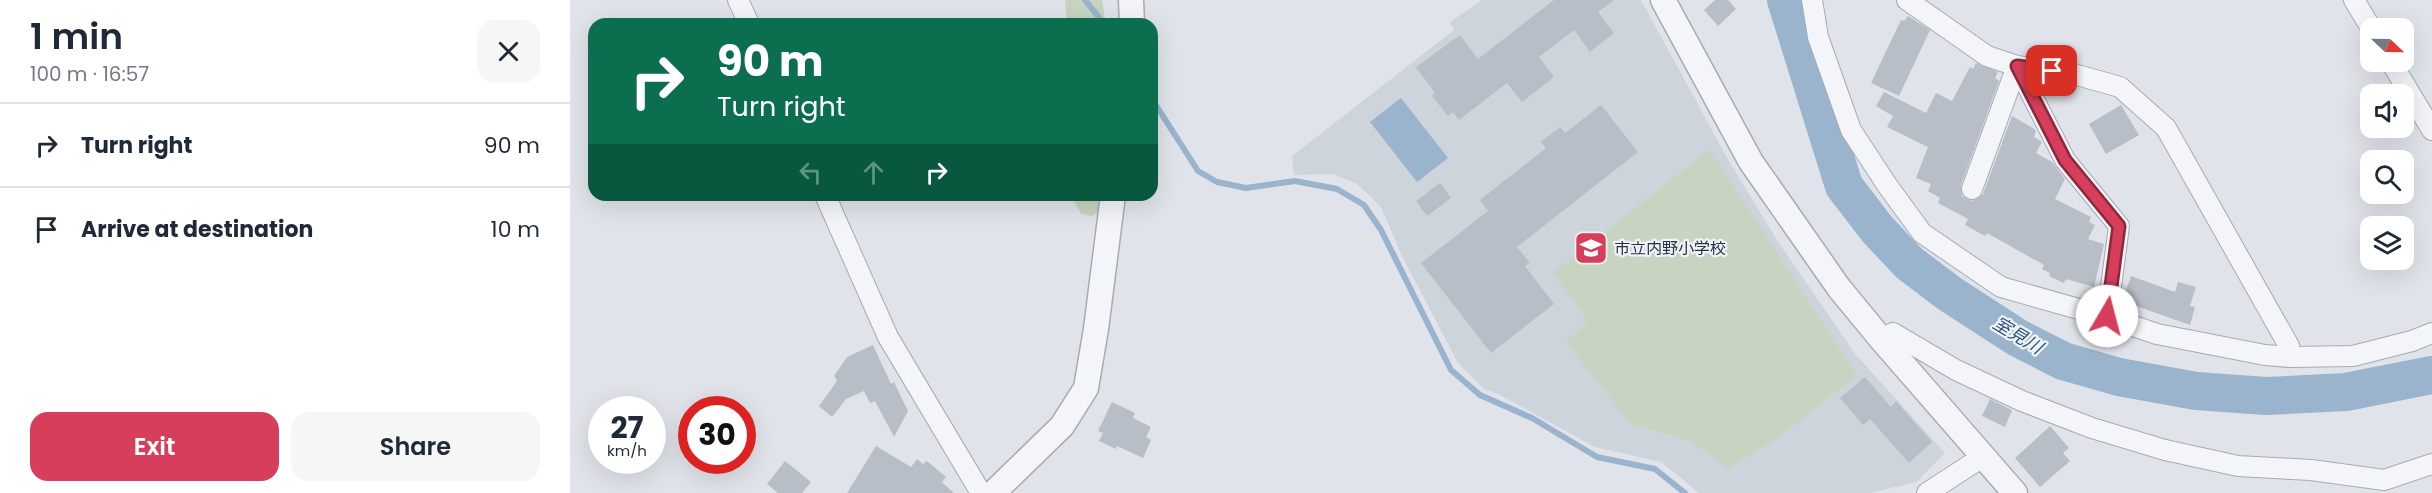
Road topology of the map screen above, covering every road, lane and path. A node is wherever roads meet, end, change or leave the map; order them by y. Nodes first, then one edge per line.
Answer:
1 (738, 0) edge
2 (1131, 0) edge
3 (1663, 0) edge
4 (1812, 0) edge
5 (1907, 0) edge
6 (2354, 0) edge
7 (746, 18) edge
8 (1132, 18) edge
9 (2365, 18) edge
10 (2017, 66) junction
11 (2397, 72) edge
12 (2432, 130) edge
13 (1972, 189) dead end
14 (828, 201) edge
15 (1112, 201) edge
16 (2107, 316) junction
17 (2432, 333) edge
18 (1881, 339) junction
19 (2290, 357) junction
20 (1984, 456) junction
21 (2432, 464) edge
22 (981, 493) edge
23 (993, 493) edge
24 (1927, 493) edge
25 (2015, 493) edge

1 - 7 street
2 - 8 street
3 - 18 street
4 - 16 street
5 - 10 street
6 - 9 street
10 - 13 street
10 - 16 street
10 - 19 street
11 - 12 street
14 - 22 street
15 - 23 street
16 - 19 street
17 - 19 street
18 - 20 street
18 - 21 street
20 - 24 street
20 - 25 street

